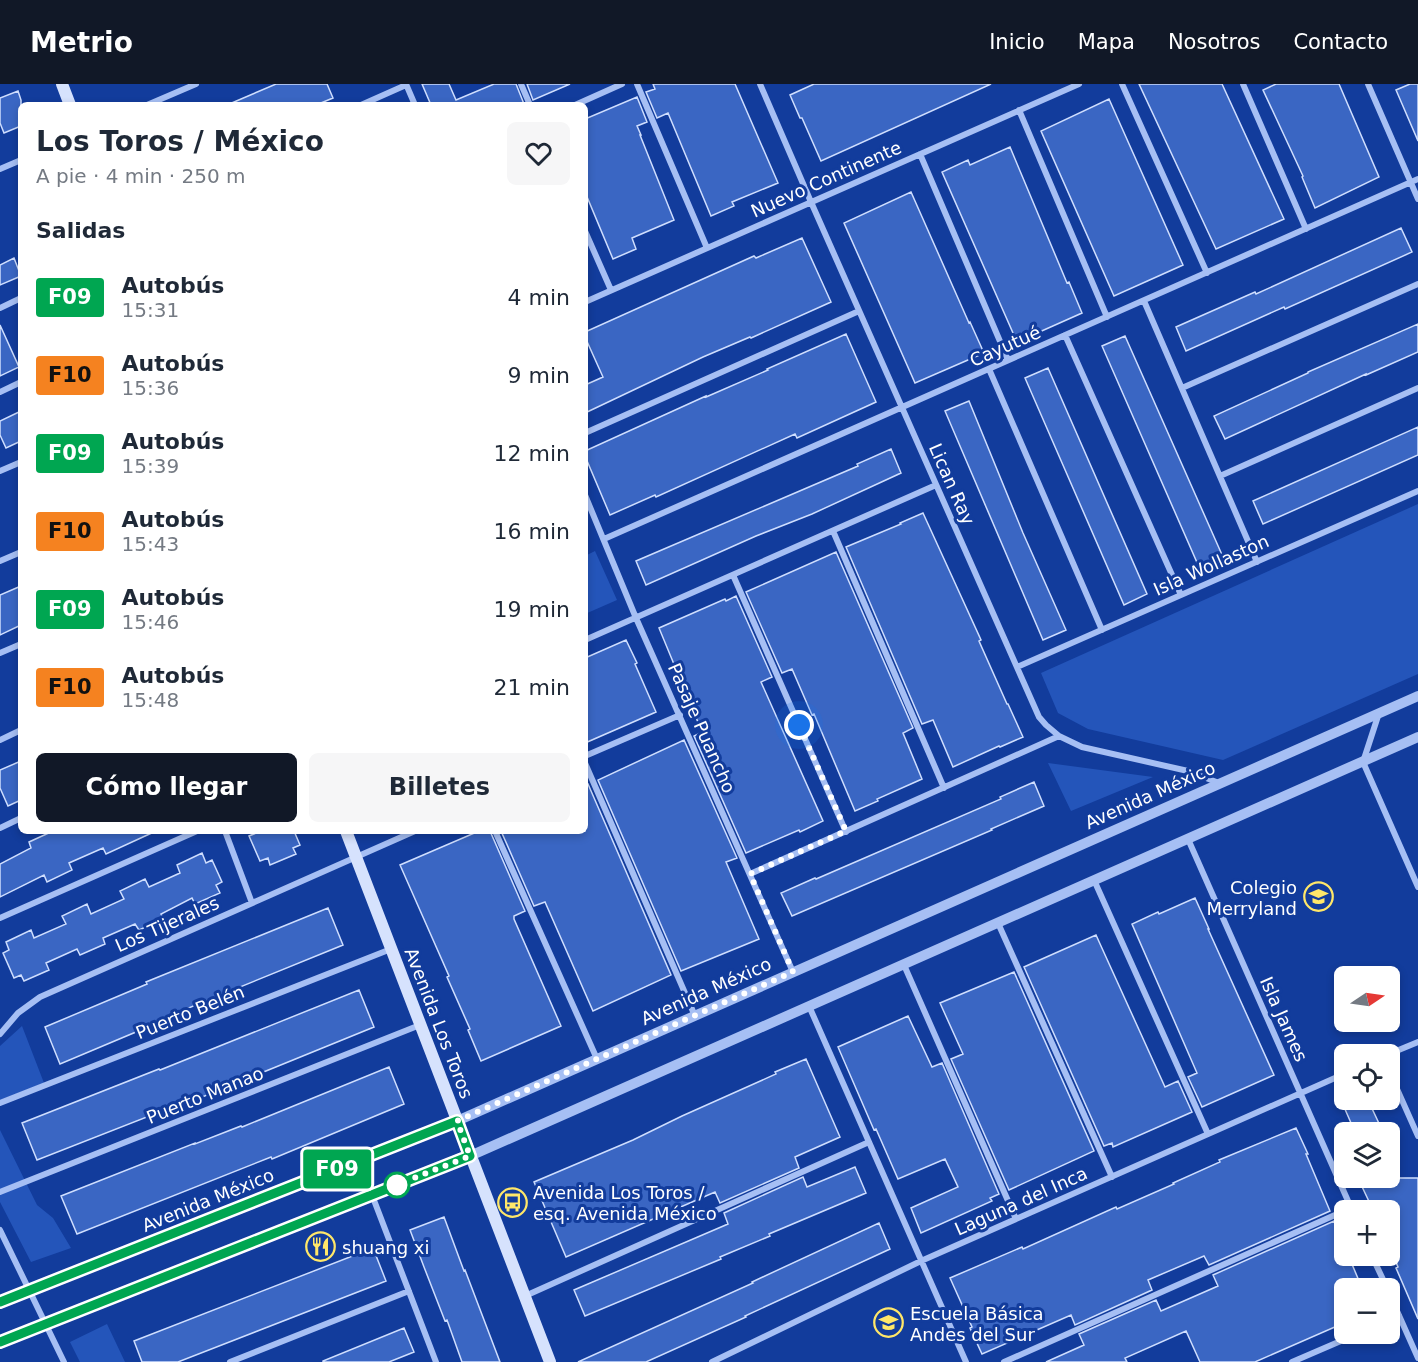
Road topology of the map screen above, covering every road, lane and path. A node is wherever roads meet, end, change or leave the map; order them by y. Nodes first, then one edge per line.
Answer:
1 (62, 84) edge
2 (196, 84) edge
3 (406, 84) edge
4 (521, 84) edge
5 (622, 84) edge
6 (638, 84) edge
7 (1079, 84) edge
8 (1122, 84) edge
9 (1243, 84) edge
10 (1368, 84) edge
11 (762, 85) edge
12 (69, 102) edge
13 (154, 102) edge
14 (368, 102) edge
15 (414, 102) edge
16 (529, 102) edge
17 (582, 102) edge
18 (1019, 110) junction
19 (920, 154) junction
20 (18, 161) edge
21 (0, 169) edge
22 (1418, 179) edge
23 (1411, 183) junction
24 (1418, 199) edge
25 (811, 202) junction
26 (1306, 229) junction
27 (588, 238) edge
28 (707, 248) junction
29 (1207, 273) junction
30 (1418, 284) edge
31 (611, 290) junction
32 (18, 299) edge
33 (1144, 300) junction
34 (588, 301) edge
35 (0, 308) edge
36 (859, 311) junction
37 (1107, 317) junction
38 (1065, 336) junction
39 (1008, 360) junction
40 (989, 369) junction
41 (18, 383) edge
42 (1182, 388) junction
43 (1418, 388) edge
44 (0, 392) edge
45 (902, 407) junction
46 (588, 432) edge
47 (18, 463) edge
48 (0, 471) edge
49 (1220, 476) junction
50 (936, 485) junction
51 (1418, 491) edge
52 (588, 509) edge
53 (833, 531) junction
54 (604, 539) junction
55 (18, 553) edge
56 (0, 561) edge
57 (1257, 562) junction
58 (733, 575) junction
59 (1181, 595) junction
60 (636, 618) junction
61 (1102, 630) junction
62 (588, 639) edge
63 (18, 645) edge
64 (0, 653) edge
65 (1017, 667) junction
66 (1418, 696) edge
67 (1379, 713) junction
68 (680, 715) junction
69 (18, 731) edge
70 (1059, 736) junction
71 (1418, 737) edge
72 (0, 740) edge
73 (588, 755) edge
74 (1363, 762) junction
75 (588, 770) edge
76 (1220, 783) junction
77 (944, 788) junction
78 (18, 819) edge
79 (0, 828) edge
80 (846, 831) junction
81 (190, 834) edge
82 (226, 834) edge
83 (347, 834) edge
84 (408, 834) edge
85 (496, 834) edge
86 (1188, 839) junction
87 (356, 857) junction
88 (750, 874) junction
89 (1094, 880) junction
90 (1418, 887) edge
91 (252, 903) junction
92 (0, 918) edge
93 (998, 923) junction
94 (391, 949) junction
95 (904, 964) junction
96 (793, 972) junction
97 (809, 1006) junction
98 (695, 1016) junction
99 (420, 1025) junction
100 (0, 1034) edge
101 (1418, 1042) edge
102 (1400, 1049) edge
103 (597, 1059) junction
104 (1334, 1079) edge
105 (1300, 1094) junction
106 (1400, 1096) edge
107 (0, 1103) edge
108 (457, 1121) junction
109 (1208, 1134) junction
110 (1418, 1136) edge
111 (869, 1142) junction
112 (470, 1156) junction
113 (1112, 1177) junction
114 (0, 1192) edge
115 (372, 1195) junction
116 (1344, 1200) edge
117 (1334, 1216) edge
118 (1016, 1220) junction
119 (0, 1230) edge
120 (921, 1261) junction
121 (30, 1290) junction
122 (409, 1291) junction
123 (524, 1296) junction
124 (0, 1302) edge
125 (1400, 1317) edge
126 (46, 1324) junction
127 (0, 1342) edge
128 (1334, 1344) edge
129 (1418, 1359) edge
130 (64, 1362) edge
131 (230, 1362) edge
132 (436, 1362) edge
133 (550, 1362) edge
134 (712, 1362) edge
135 (966, 1362) edge
136 (1004, 1362) edge
137 (1292, 1362) edge

1 - 12 main road
2 - 13 street
3 - 14 street
3 - 15 street
4 - 16 street
5 - 17 street
6 - 28 street
7 - 18 street, Nuevo Continente
8 - 29 street
9 - 26 street
10 - 23 street
11 - 25 street, Lican Ray
18 - 19 street, Nuevo Continente
18 - 37 street
19 - 25 street, Nuevo Continente
19 - 39 street
20 - 21 street
22 - 23 street, Cayutué
23 - 24 street
23 - 26 street, Cayutué
25 - 28 street, Nuevo Continente
25 - 36 street, Lican Ray
26 - 29 street, Cayutué
27 - 31 street
28 - 31 street, Nuevo Continente
29 - 33 street, Cayutué
30 - 42 street
31 - 34 street, Nuevo Continente
32 - 35 street
33 - 37 street, Cayutué
33 - 42 street
36 - 45 street, Lican Ray
36 - 46 street
37 - 38 street, Cayutué
38 - 39 street, Cayutué
38 - 59 street
39 - 40 street, Cayutué
40 - 45 street, Cayutué
40 - 61 street
41 - 44 street
42 - 49 street
43 - 49 street
45 - 50 street, Lican Ray
45 - 54 street, Cayutué
47 - 48 street
49 - 57 street
50 - 53 street
50 - 65 street, Lican Ray
51 - 57 street, Isla Wollaston
52 - 54 street, Pasaje Puancho
53 - 58 street
53 - 77 street
54 - 60 street, Pasaje Puancho
55 - 56 street
57 - 59 street, Isla Wollaston
58 - 60 street
58 - 80 street
59 - 61 street, Isla Wollaston
60 - 62 street
60 - 68 street, Pasaje Puancho
61 - 65 street, Isla Wollaston
63 - 64 street
65 - 70 street, Lican Ray
66 - 67 street, Avenida México
67 - 74 street
67 - 76 street, Avenida México
68 - 73 street
68 - 88 street, Pasaje Puancho
69 - 72 street
70 - 76 street, Lican Ray
70 - 77 street
71 - 74 street
74 - 86 street
74 - 90 street
75 - 98 street
76 - 96 street, Avenida México
77 - 80 street
78 - 79 street
80 - 88 street
81 - 92 street
82 - 91 street
83 - 87 main road, Avenida Los Toros
84 - 87 street, Los Tijerales
85 - 103 street
86 - 89 street
86 - 105 street, Isla James
87 - 91 street, Los Tijerales
87 - 94 main road, Avenida Los Toros
88 - 96 street, Pasaje Puancho
89 - 93 street
89 - 109 street
91 - 100 street, Los Tijerales
93 - 95 street
93 - 113 street
94 - 99 main road, Avenida Los Toros
94 - 107 street, Puerto Belén
95 - 97 street
95 - 118 street
96 - 98 street, Avenida México
97 - 111 street
97 - 112 street
98 - 103 street, Avenida México
99 - 108 main road, Avenida Los Toros
99 - 114 street, Puerto Manao
101 - 102 street
103 - 108 street, Avenida México
104 - 105 street, Laguna del Inca
105 - 109 street, Laguna del Inca
105 - 116 street, Isla James
106 - 110 street
108 - 112 main road, Avenida Los Toros
108 - 121 main road, Avenida México
109 - 113 street, Laguna del Inca
111 - 120 street
111 - 123 street
112 - 115 main road
112 - 123 main road, Avenida Los Toros
113 - 118 street, Laguna del Inca
115 - 122 street
115 - 126 main road
117 - 136 street
118 - 120 street, Laguna del Inca
119 - 121 street
120 - 134 street, Laguna del Inca
120 - 135 street
121 - 124 main road, Avenida México
121 - 126 street
122 - 131 street
122 - 132 street
123 - 133 main road, Avenida Los Toros
125 - 129 street
126 - 127 main road
126 - 130 street
128 - 137 street

